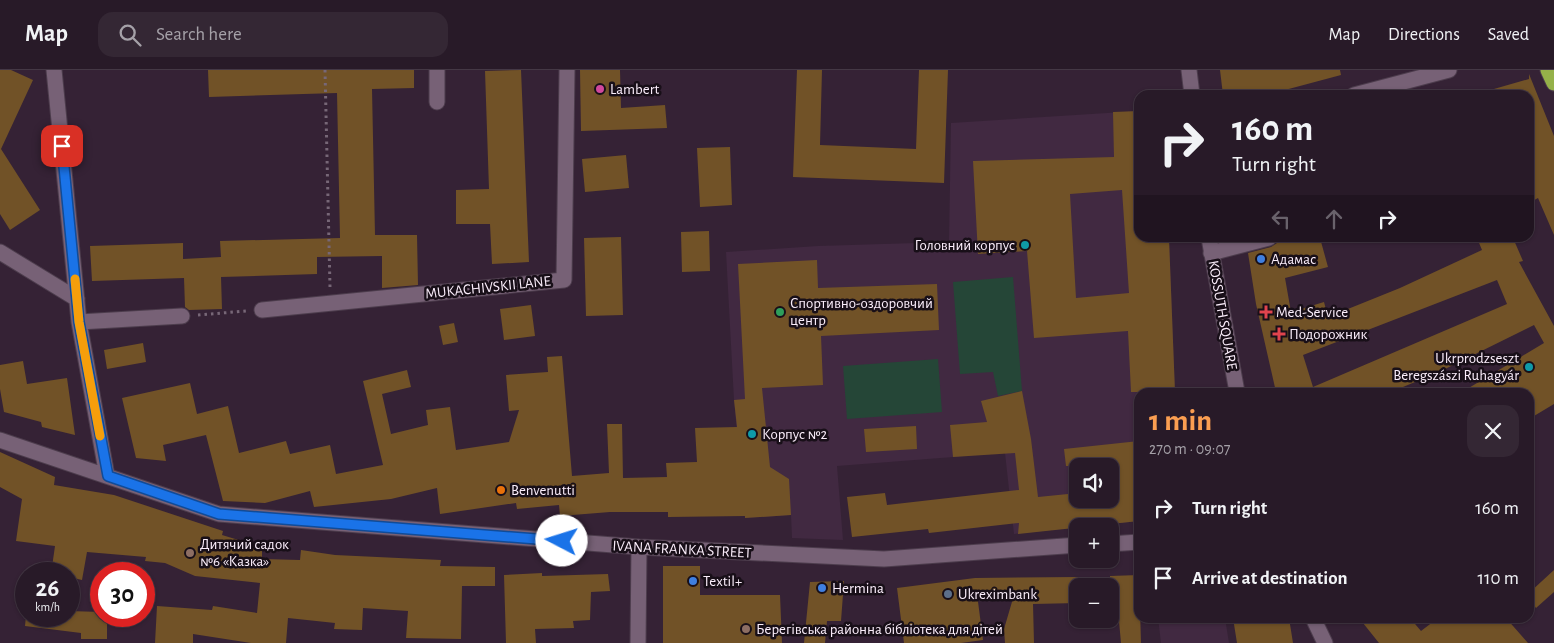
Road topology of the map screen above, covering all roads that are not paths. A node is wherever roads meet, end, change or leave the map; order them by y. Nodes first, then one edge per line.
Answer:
1 (54, 70) edge
2 (437, 70) edge
3 (567, 70) edge
4 (1189, 70) edge
5 (1449, 70) edge
6 (1548, 70) edge
7 (1554, 83) edge
8 (1191, 90) edge
9 (1376, 90) edge
10 (437, 102) dead end
11 (1210, 242) edge
12 (1254, 242) edge
13 (0, 252) edge
14 (1211, 253) junction
15 (77, 299) junction
16 (262, 310) road end
17 (182, 316) road end
18 (79, 322) junction
19 (1236, 388) edge
20 (0, 440) edge
21 (108, 476) junction
22 (1134, 542) edge
23 (1119, 543) edge
24 (1069, 546) edge
25 (638, 547) junction
26 (1315, 623) edge
27 (638, 643) edge
28 (1325, 643) edge

1 - 15 street
2 - 10 street
3 - 16 street, MUKACHIVSKII LANE
4 - 8 street
5 - 9 street
6 - 7 highway
11 - 14 street, KOSSUTH SQUARE
12 - 14 street
13 - 15 street
14 - 19 street, KOSSUTH SQUARE
15 - 18 street
17 - 18 street
18 - 21 street
20 - 21 street, IVANA FRANKA STREET
21 - 25 street, IVANA FRANKA STREET
22 - 23 street
24 - 25 street, IVANA FRANKA STREET
25 - 27 street
26 - 28 street

